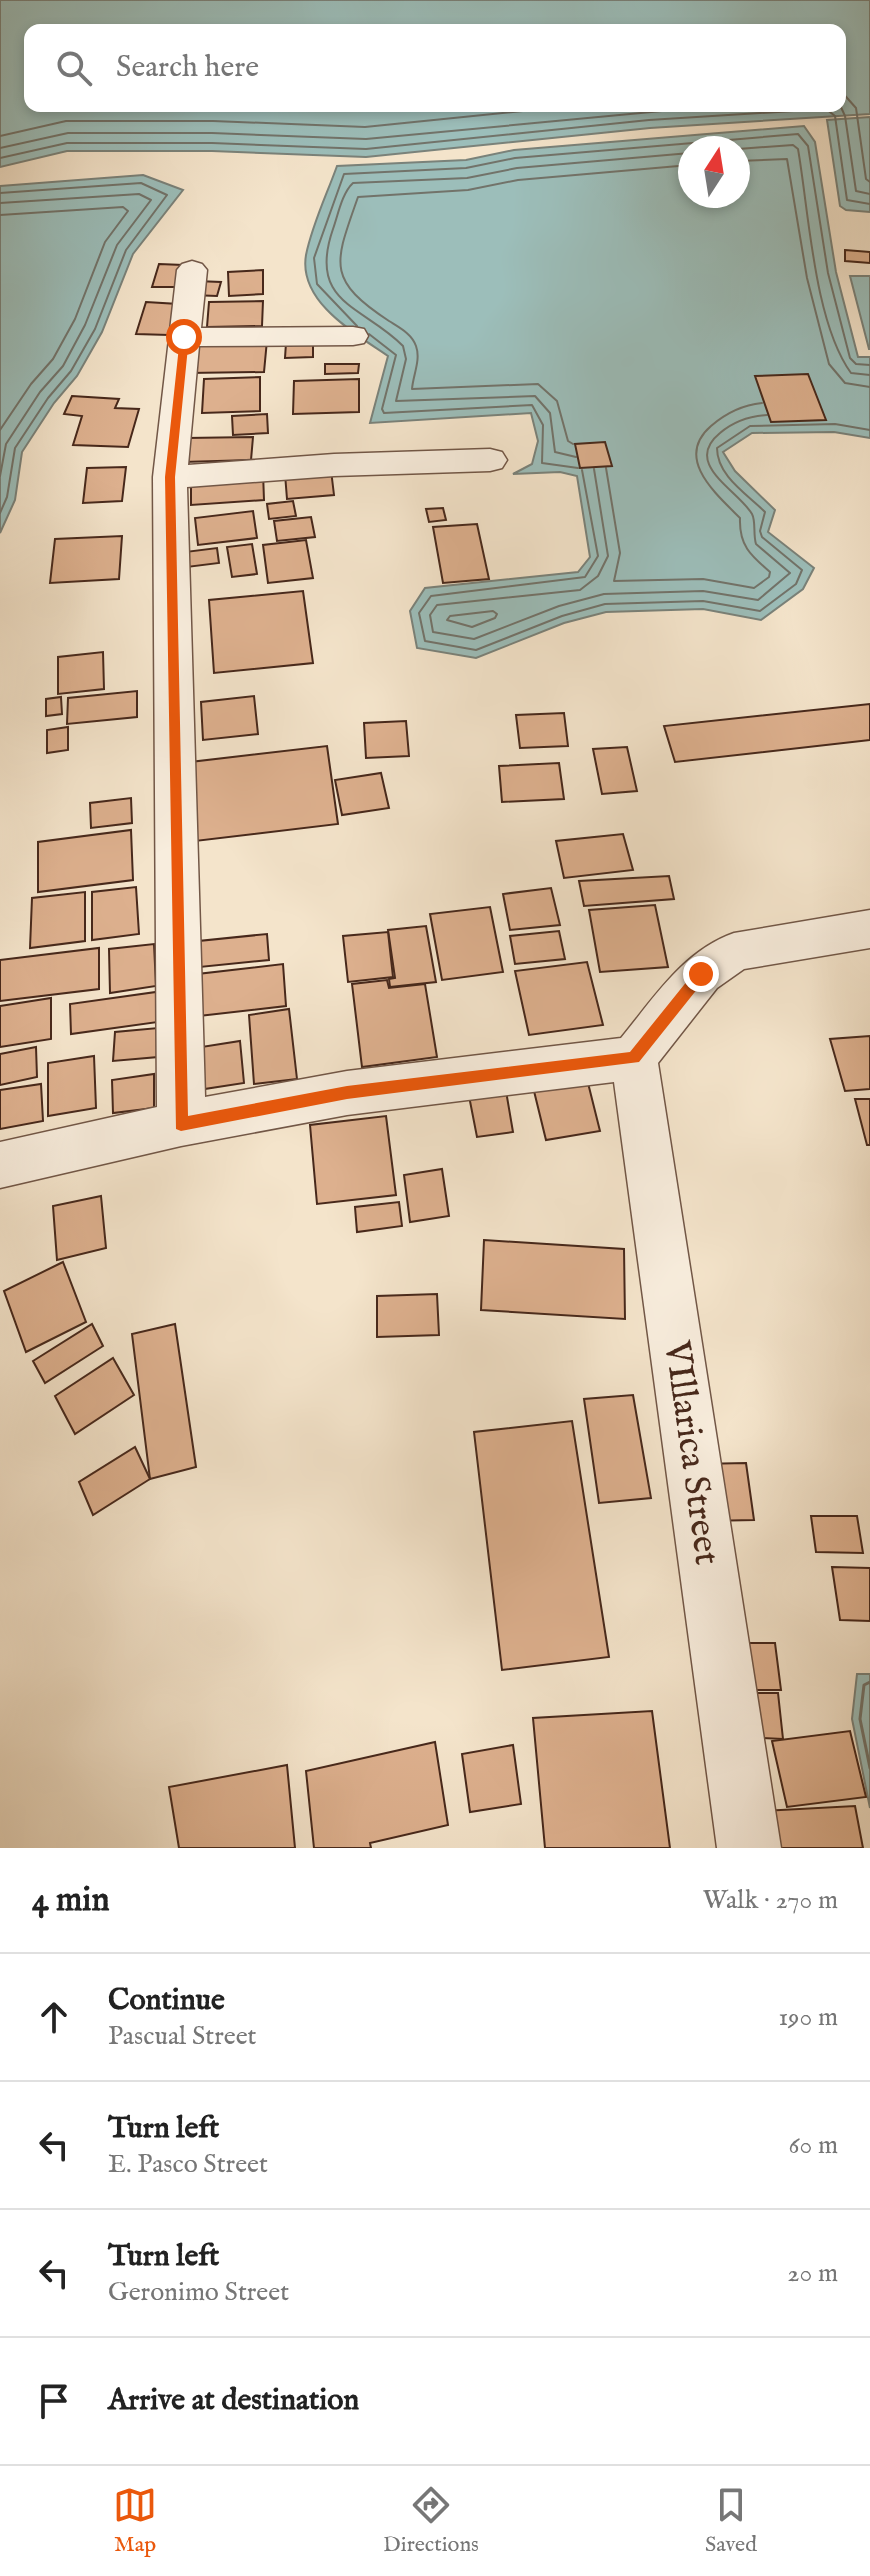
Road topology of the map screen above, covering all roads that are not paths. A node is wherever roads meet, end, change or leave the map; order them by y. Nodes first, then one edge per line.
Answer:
1 (192, 270) dead end
2 (353, 336) dead end
3 (184, 337) junction
4 (490, 460) dead end
5 (170, 477) junction
6 (870, 929) edge
7 (634, 1058) junction
8 (181, 1124) junction
9 (0, 1165) edge
10 (749, 1848) edge

1 - 3 street
2 - 3 street
3 - 5 street
4 - 5 street
5 - 8 street
6 - 7 street
7 - 8 street
7 - 10 street, VIllarica Street
8 - 9 street

